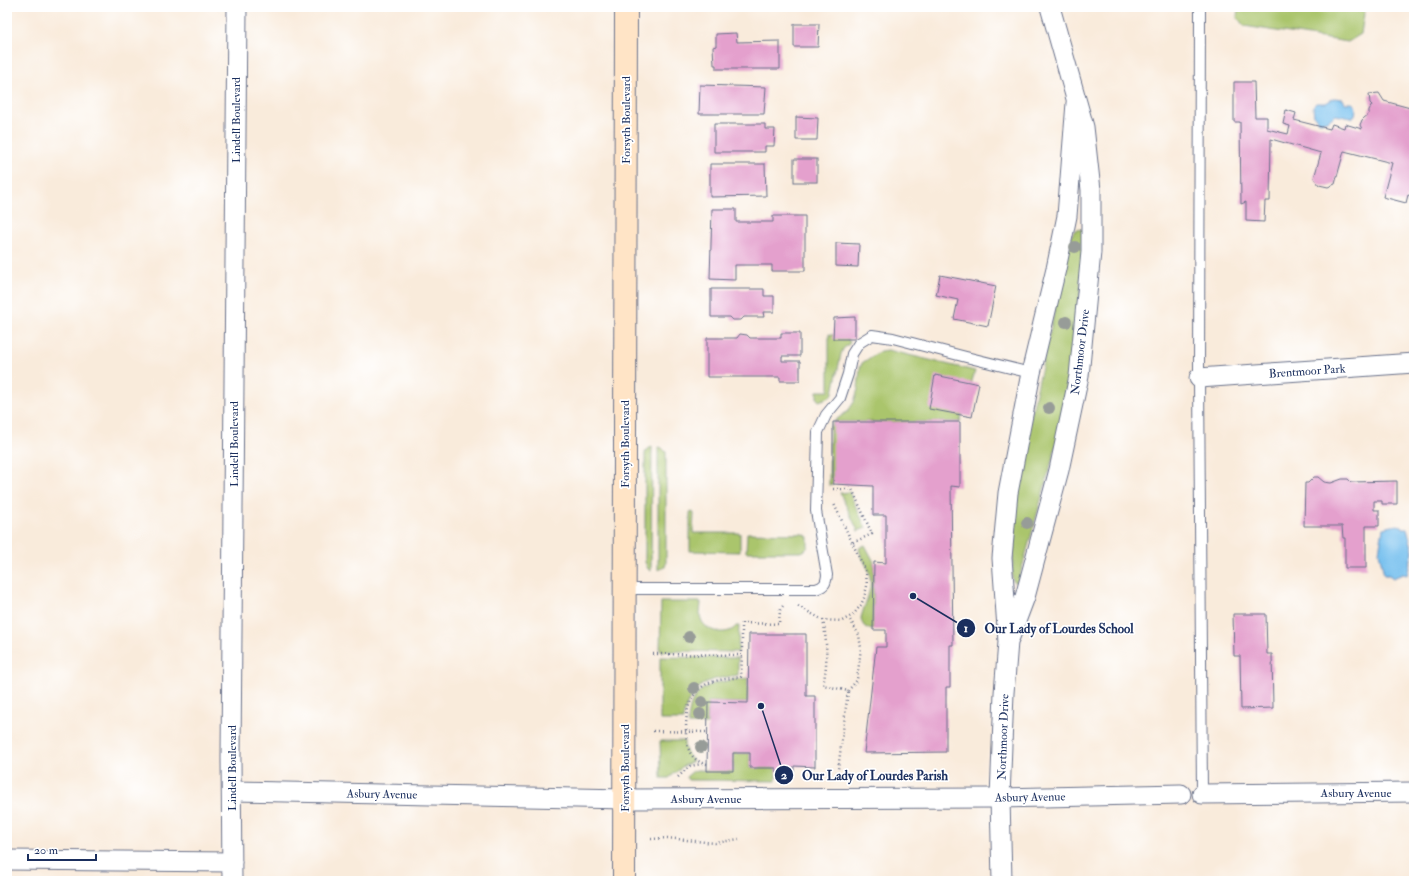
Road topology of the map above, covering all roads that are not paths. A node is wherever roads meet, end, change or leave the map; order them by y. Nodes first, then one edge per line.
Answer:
1 (237, 7) edge
2 (626, 7) edge
3 (1050, 7) edge
4 (1200, 7) edge
5 (1076, 103) junction
6 (1414, 363) edge
7 (1031, 372) junction
8 (1199, 378) junction
9 (625, 589) junction
10 (1008, 642) junction
11 (232, 791) junction
12 (1414, 792) edge
13 (1181, 794) dead end
14 (1202, 794) joint
15 (1000, 798) junction
16 (625, 799) junction
17 (7, 860) edge
18 (232, 862) junction
19 (232, 881) edge
20 (624, 881) edge
21 (1002, 881) edge

1 - 11 street, Lindell Boulevard
2 - 9 main road, Forsyth Boulevard
3 - 5 street, Northmoor Drive
4 - 8 lane
5 - 7 street, Northmoor Drive
5 - 10 street, Northmoor Drive
6 - 8 street, Brentmoor Park
7 - 9 lane
7 - 10 street, Northmoor Drive
8 - 14 lane
9 - 16 main road, Forsyth Boulevard
10 - 15 street, Northmoor Drive
11 - 16 street, Asbury Avenue
11 - 18 street, Lindell Boulevard
12 - 14 street, Asbury Avenue
13 - 15 street, Asbury Avenue
15 - 16 street, Asbury Avenue
15 - 21 street, Northmoor Drive
16 - 20 main road, Forsyth Boulevard
17 - 18 street
18 - 19 street, Lindell Boulevard

